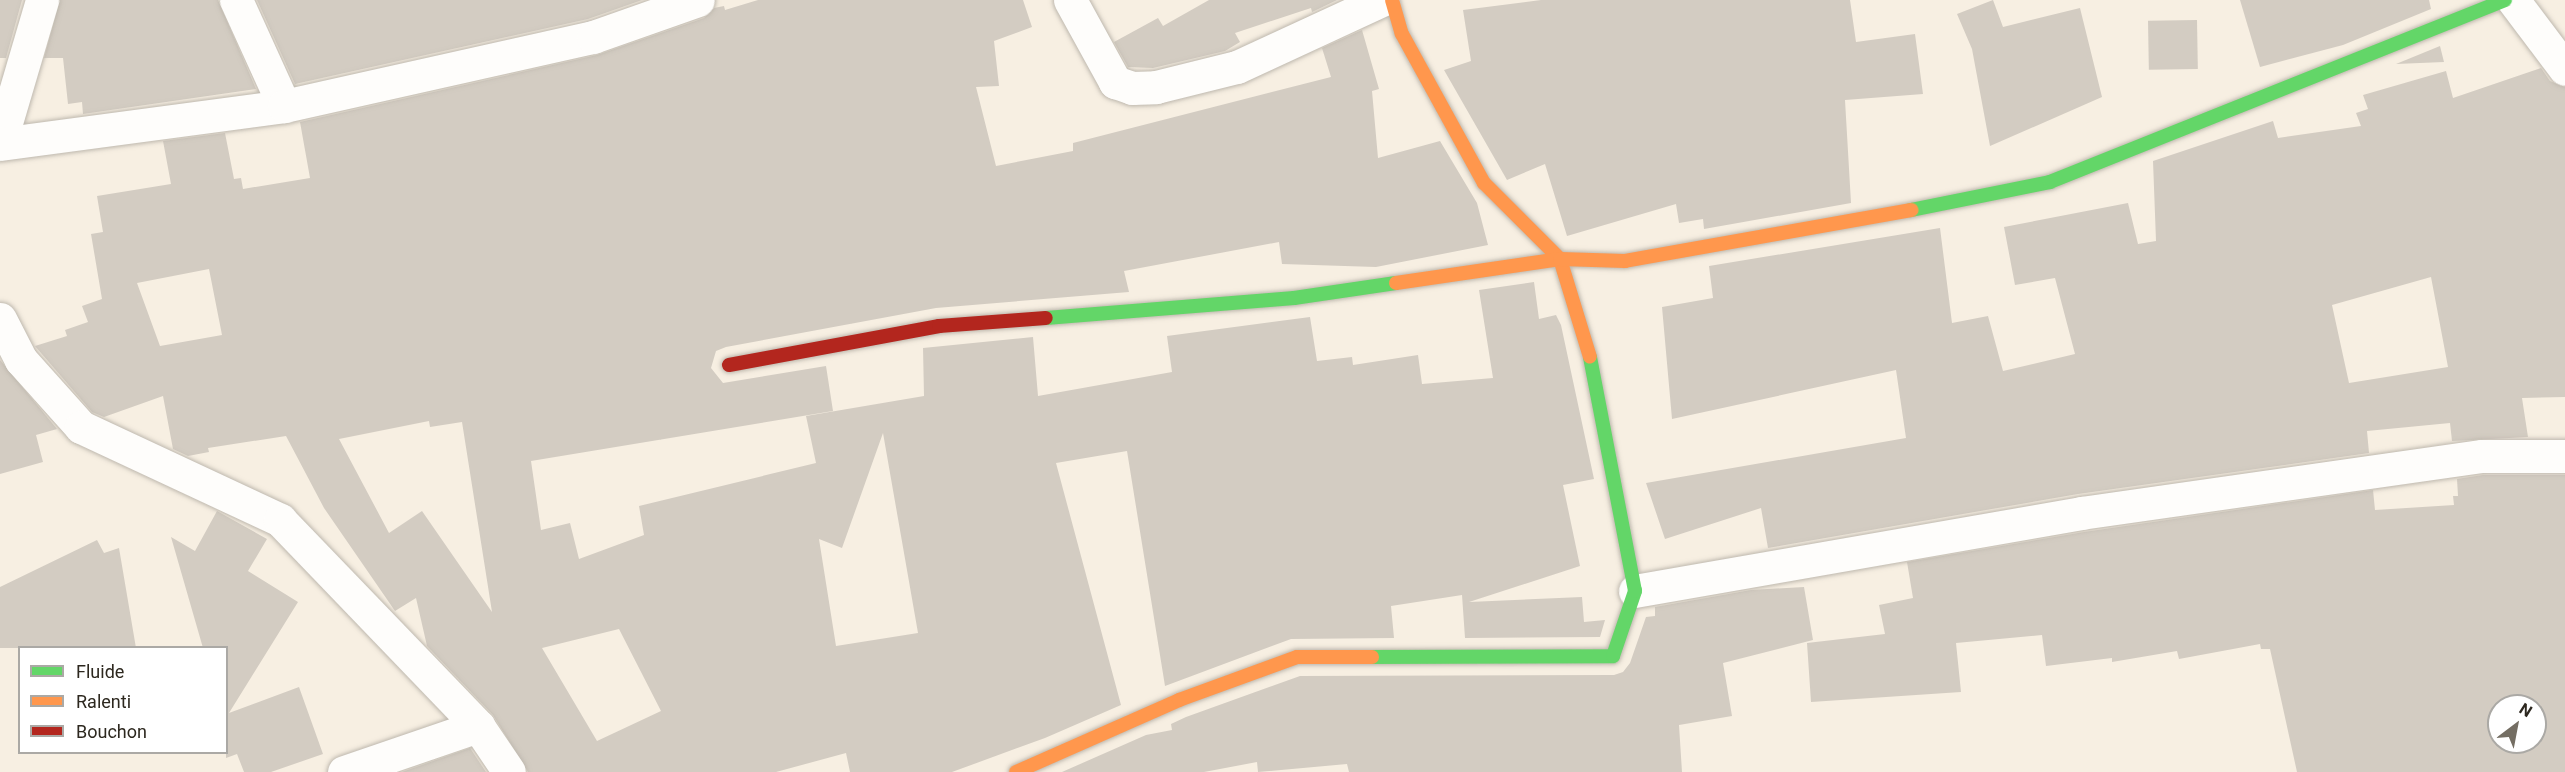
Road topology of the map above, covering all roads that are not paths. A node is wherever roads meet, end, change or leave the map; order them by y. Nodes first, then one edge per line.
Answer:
1 (42, 0) edge
2 (236, 0) edge
3 (698, 0) edge
4 (1070, 0) edge
5 (1382, 0) edge
6 (1392, 0) edge
7 (2505, 0) edge
8 (2512, 0) edge
9 (2565, 69) edge
10 (284, 106) junction
11 (0, 143) edge
12 (1560, 260) junction
13 (0, 319) edge
14 (729, 365) dead end
15 (2565, 456) edge
16 (1635, 591) junction
17 (478, 726) junction
18 (344, 772) edge
19 (510, 772) edge
20 (1016, 772) edge

1 - 11 street
2 - 10 street
3 - 10 street
4 - 5 street
6 - 12 street
7 - 12 street
8 - 9 street
10 - 11 street
12 - 14 street
12 - 16 street
13 - 17 street
15 - 16 street
16 - 20 street
17 - 18 street
17 - 19 street

